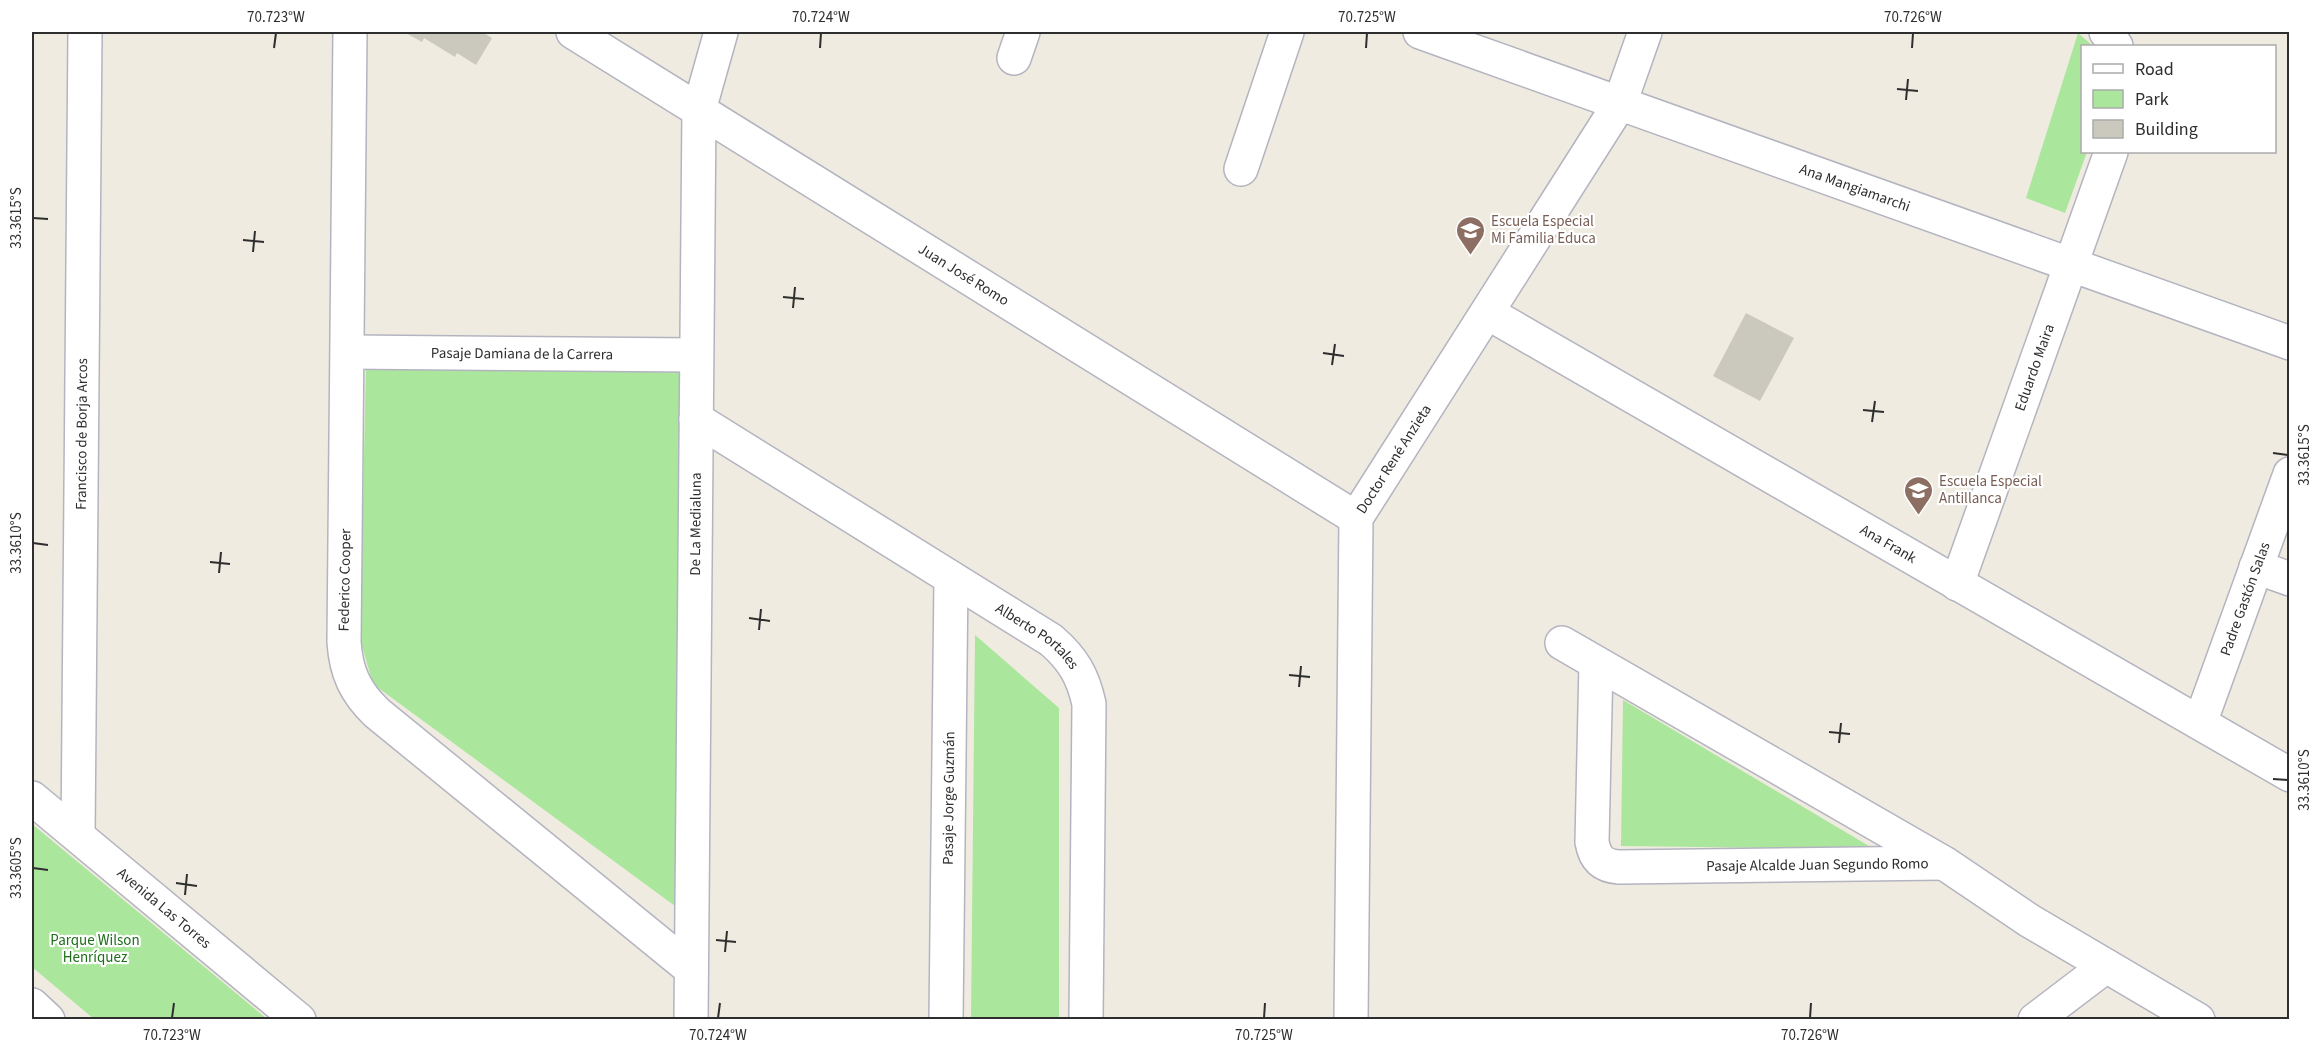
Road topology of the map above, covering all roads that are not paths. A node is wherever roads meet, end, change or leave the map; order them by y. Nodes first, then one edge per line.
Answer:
1 (86, 32) edge
2 (350, 32) edge
3 (573, 32) edge
4 (721, 32) edge
5 (1287, 32) edge
6 (1420, 32) edge
7 (1645, 32) edge
8 (2106, 32) edge
9 (2115, 45) edge
10 (1620, 103) junction
11 (699, 110) junction
12 (2111, 153) edge
13 (1241, 169) dead end
14 (2071, 265) junction
15 (1488, 313) junction
16 (2289, 343) edge
17 (348, 352) junction
18 (696, 355) junction
19 (696, 419) junction
20 (2289, 474) edge
21 (1356, 518) junction
22 (2256, 567) junction
23 (951, 578) junction
24 (2289, 579) edge
25 (1957, 584) junction
26 (1563, 643) dead end
27 (1596, 663) junction
28 (2200, 723) junction
29 (2289, 775) edge
30 (32, 798) edge
31 (78, 836) junction
32 (1944, 863) junction
33 (2106, 966) junction
34 (691, 969) junction
35 (299, 1020) edge
36 (691, 1020) edge
37 (946, 1020) edge
38 (1086, 1020) edge
39 (1351, 1020) edge
40 (2035, 1020) edge
41 (2198, 1020) edge

1 - 31 street, Francisco de Borja Arcos
2 - 17 street, Federico Cooper
3 - 11 street, Juan José Romo
4 - 11 street, De La Medialuna
5 - 13 street
6 - 10 street, Ana Mangiamarchi
7 - 10 street, Doctor René Anzieta
8 - 9 street
10 - 14 street, Ana Mangiamarchi
10 - 15 street, Doctor René Anzieta
11 - 18 street, De La Medialuna
11 - 21 street, Juan José Romo
12 - 14 street, Eduardo Maira
14 - 16 street, Ana Mangiamarchi
14 - 25 street, Eduardo Maira
15 - 21 street, Doctor René Anzieta
15 - 25 street, Ana Frank
17 - 18 street, Pasaje Damiana de la Carrera
17 - 34 street, Federico Cooper
18 - 19 street, De La Medialuna
19 - 23 street, Alberto Portales
19 - 34 street, De La Medialuna
20 - 22 street, Padre Gastón Salas
21 - 39 street, Doctor René Anzieta
22 - 24 street
22 - 28 street, Padre Gastón Salas
23 - 37 street, Pasaje Jorge Guzmán
23 - 38 street, Alberto Portales
25 - 28 street, Ana Frank
26 - 27 street, Pasaje Alcalde Juan Segundo Romo
27 - 32 street, Pasaje Alcalde Juan Segundo Romo
27 - 32 street, Pasaje Alcalde Juan Segundo Romo
28 - 29 street, Ana Frank
30 - 31 street, Avenida Las Torres
31 - 35 street, Avenida Las Torres
32 - 33 street
33 - 40 street
33 - 41 street
34 - 36 street, De La Medialuna

